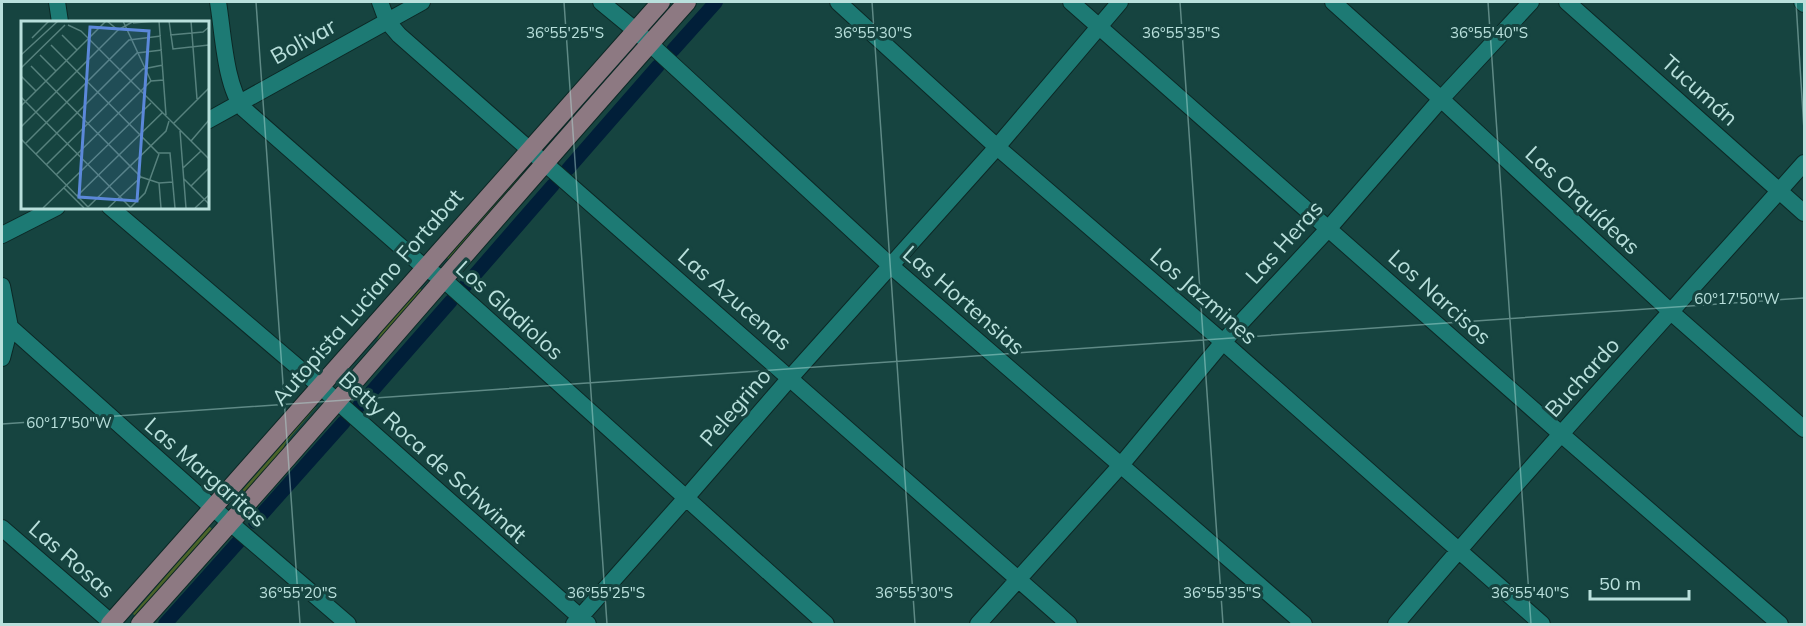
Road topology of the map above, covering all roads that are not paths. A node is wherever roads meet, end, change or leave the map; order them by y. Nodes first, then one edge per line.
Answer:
1 (57, 2) edge
2 (218, 2) edge
3 (380, 2) edge
4 (422, 2) edge
5 (601, 2) edge
6 (661, 2) edge
7 (687, 2) edge
8 (838, 2) edge
9 (1071, 2) edge
10 (1120, 2) edge
11 (1333, 2) edge
12 (1531, 2) edge
13 (1567, 2) edge
14 (60, 21) edge
15 (387, 21) junction
16 (1098, 26) junction
17 (635, 30) junction
18 (649, 44) junction
19 (1441, 99) junction
20 (238, 102) junction
21 (208, 120) edge
22 (997, 147) junction
23 (529, 150) junction
24 (1804, 163) edge
25 (546, 164) junction
26 (1780, 191) junction
27 (55, 208) edge
28 (111, 208) edge
29 (1804, 213) edge
30 (1329, 228) junction
31 (2, 235) edge
32 (891, 266) junction
33 (425, 268) junction
34 (443, 279) junction
35 (2, 286) edge
36 (1671, 312) junction
37 (10, 327) junction
38 (1223, 342) junction
39 (2, 358) edge
40 (790, 378) junction
41 (321, 387) junction
42 (338, 401) junction
43 (1804, 429) edge
44 (1561, 434) junction
45 (1121, 465) junction
46 (685, 500) junction
47 (213, 508) junction
48 (231, 524) junction
49 (2, 528) edge
50 (1458, 550) junction
51 (1018, 580) junction
52 (580, 622) edge
53 (112, 624) edge
54 (140, 624) edge
55 (348, 624) edge
56 (826, 624) edge
57 (978, 624) edge
58 (1069, 624) edge
59 (1304, 624) edge
60 (1396, 624) edge
61 (1542, 624) edge
62 (1780, 624) edge

1 - 14 street
2 - 20 street, Los Gladiolos
3 - 15 street, Las Azucenas
4 - 15 street, Bolivar
5 - 17 street, Las Hortensias
6 - 17 main road, Autopista Luciano Fortabat
7 - 18 main road, Autopista Luciano Fortabat
8 - 22 street, Los Jazmines
9 - 16 street, Los Narcisos
10 - 16 street, Pelegrino
11 - 19 street, Las Orquídeas
12 - 19 street, Las Heras
13 - 26 street, Tucumán
15 - 20 street, Bolivar
15 - 23 street, Las Azucenas
16 - 22 street, Pelegrino
16 - 30 street, Los Narcisos
17 - 18 street, Las Hortensias
17 - 23 main road, Autopista Luciano Fortabat
18 - 25 main road, Autopista Luciano Fortabat
18 - 32 street, Las Hortensias
19 - 30 street, Las Heras
19 - 36 street, Las Orquídeas
20 - 21 street, Bolivar
20 - 33 street, Los Gladiolos
22 - 32 street, Pelegrino
22 - 38 street, Los Jazmines
23 - 25 street, Las Azucenas
23 - 33 main road, Autopista Luciano Fortabat
24 - 26 street, Buchardo
25 - 34 main road, Autopista Luciano Fortabat
25 - 40 street, Las Azucenas
26 - 29 street, Tucumán
26 - 36 street, Buchardo
27 - 31 street
28 - 41 street, Betty Roca de Schwindt
30 - 38 street, Las Heras
30 - 44 street, Los Narcisos
32 - 40 street, Pelegrino
32 - 45 street, Las Hortensias
33 - 34 street, Los Gladiolos
33 - 41 main road, Autopista Luciano Fortabat
34 - 42 main road, Autopista Luciano Fortabat
34 - 46 street, Los Gladiolos
35 - 37 street
36 - 43 street, Las Orquídeas
36 - 44 street, Buchardo
37 - 39 street
37 - 47 street, Las Margaritas
38 - 45 street, Las Heras
38 - 50 street, Los Jazmines
40 - 46 street, Pelegrino
40 - 51 street, Las Azucenas
41 - 42 street, Betty Roca de Schwindt
41 - 47 main road, Autopista Luciano Fortabat
42 - 48 main road, Autopista Luciano Fortabat
42 - 52 street, Betty Roca de Schwindt
44 - 50 street, Buchardo
44 - 62 street, Los Narcisos
45 - 51 street, Las Heras
45 - 59 street, Las Hortensias
46 - 52 street, Pelegrino
46 - 56 street, Los Gladiolos
47 - 48 street, Las Margaritas
47 - 53 main road, Autopista Luciano Fortabat
48 - 54 main road, Autopista Luciano Fortabat
48 - 55 street, Las Margaritas
49 - 53 street, Las Rosas
50 - 60 street, Buchardo
50 - 61 street, Los Jazmines
51 - 57 street, Las Heras
51 - 58 street, Las Azucenas

